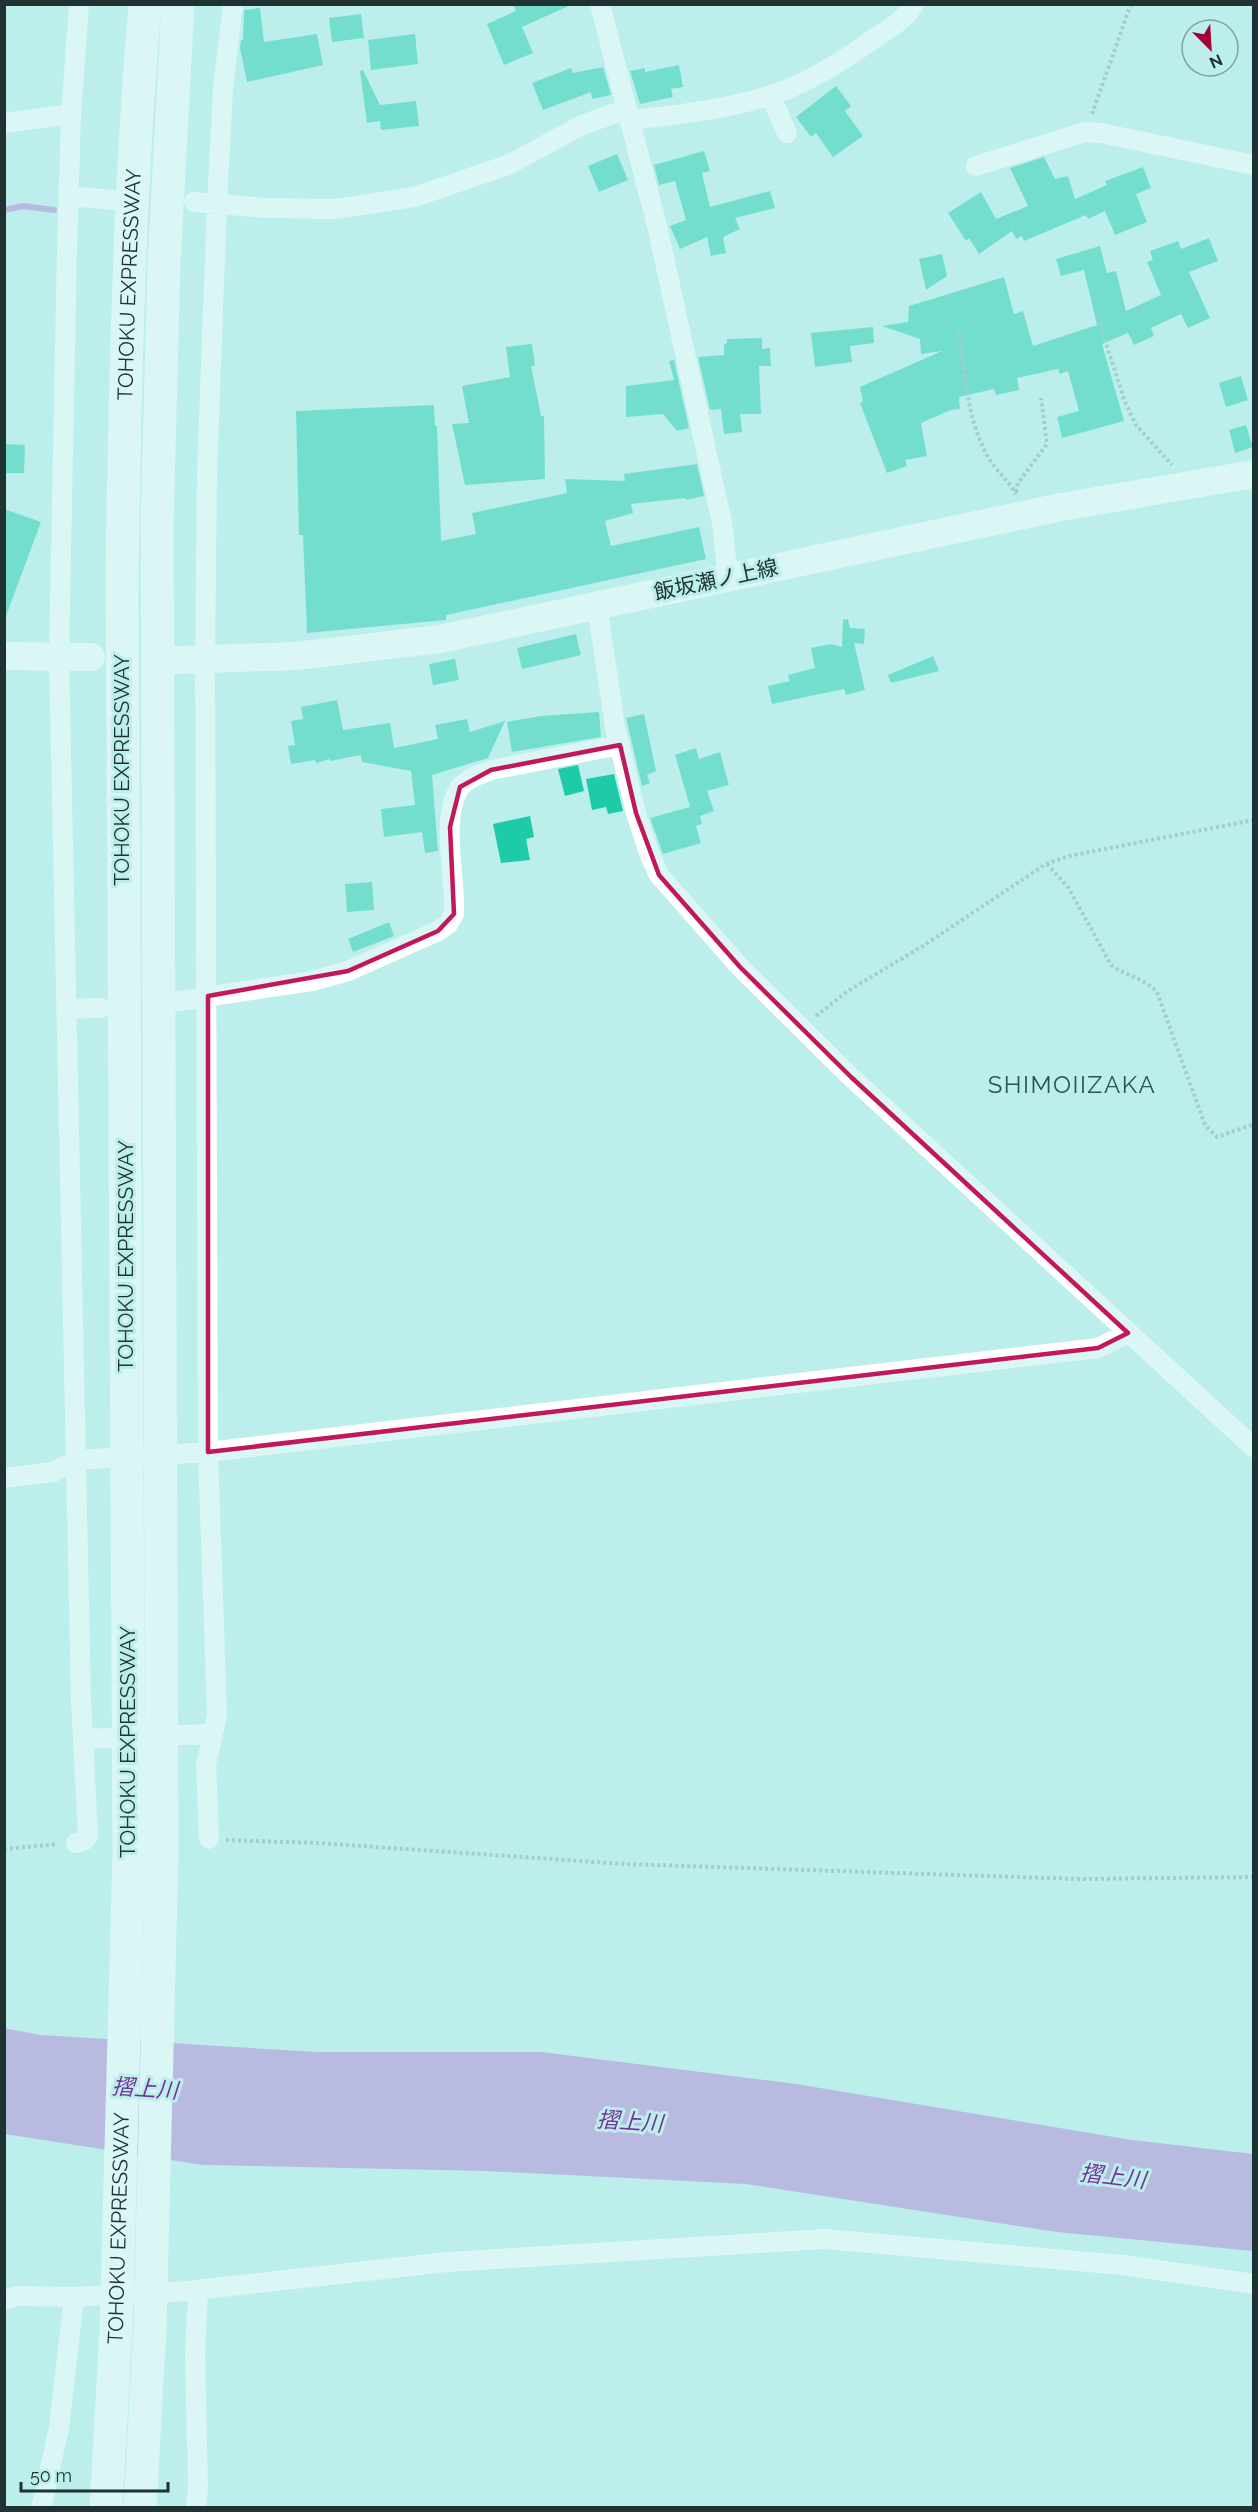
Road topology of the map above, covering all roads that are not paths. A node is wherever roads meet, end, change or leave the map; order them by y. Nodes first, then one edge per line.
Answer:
1 (79, 4) edge
2 (145, 4) edge
3 (178, 4) edge
4 (233, 4) edge
5 (600, 4) edge
6 (914, 4) edge
7 (770, 95) junction
8 (72, 114) junction
9 (628, 114) junction
10 (4, 123) edge
11 (787, 133) dead end
12 (1254, 165) edge
13 (976, 166) dead end
14 (69, 196) junction
15 (113, 200) dead end
16 (194, 202) dead end
17 (217, 203) junction
18 (1254, 474) edge
19 (728, 577) junction
20 (597, 605) junction
21 (4, 656) edge
22 (59, 656) junction
23 (91, 657) dead end
24 (205, 659) junction
25 (175, 660) dead end
26 (620, 745) junction
27 (208, 996) junction
28 (172, 1002) dead end
29 (101, 1008) dead end
30 (67, 1009) junction
31 (1128, 1333) junction
32 (1254, 1448) edge
33 (208, 1452) junction
34 (77, 1460) junction
35 (4, 1478) edge
36 (213, 1734) junction
37 (179, 1735) dead end
38 (108, 1738) dead end
39 (83, 1739) junction
40 (209, 1839) road end
41 (76, 1843) road end
42 (1254, 2284) edge
43 (198, 2290) junction
44 (74, 2297) junction
45 (4, 2300) edge
46 (41, 2508) edge
47 (106, 2508) edge
48 (140, 2508) edge
49 (196, 2508) edge

1 - 8 street
2 - 47 highway, TOHOKU EXPRESSWAY
3 - 48 highway, TOHOKU EXPRESSWAY
4 - 17 street
5 - 9 street
6 - 7 street
7 - 9 street
7 - 11 street
8 - 10 street
8 - 14 street
9 - 17 street
9 - 19 street
12 - 13 street
14 - 15 street
14 - 22 street
16 - 17 street
17 - 24 street
18 - 19 main road, 飯坂瀬ノ上線
19 - 20 main road, 飯坂瀬ノ上線
20 - 24 main road, 飯坂瀬ノ上線
20 - 26 street
21 - 22 main road
22 - 23 main road
22 - 30 street
24 - 25 main road, 飯坂瀬ノ上線
24 - 27 street
26 - 27 street
26 - 31 street
27 - 28 street
27 - 33 street
29 - 30 street
30 - 34 street
31 - 32 street
31 - 33 street
33 - 34 street
33 - 36 street
34 - 35 street
34 - 39 street
36 - 37 street
36 - 40 street
38 - 39 street
39 - 41 street
42 - 43 street
43 - 44 street
43 - 49 street
44 - 45 street
44 - 46 street

